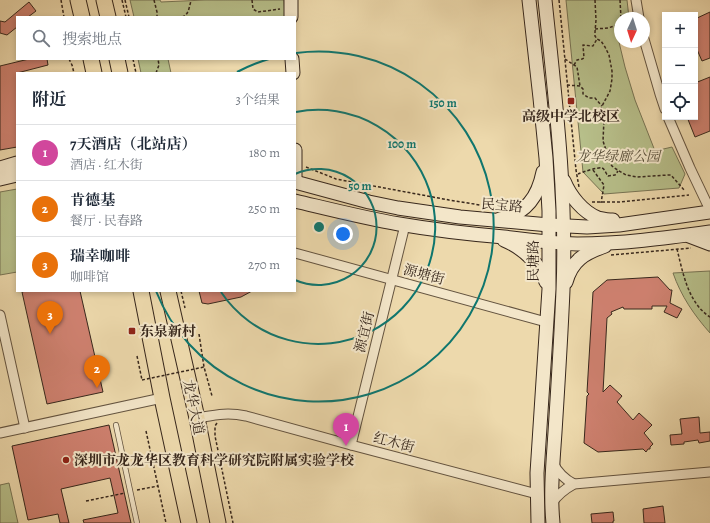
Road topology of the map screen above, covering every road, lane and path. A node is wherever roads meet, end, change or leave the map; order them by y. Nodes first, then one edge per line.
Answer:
1 (61, 0) edge
2 (78, 0) edge
3 (104, 0) edge
4 (122, 0) edge
5 (125, 0) edge
6 (154, 0) edge
7 (252, 0) edge
8 (529, 0) edge
9 (546, 0) edge
10 (559, 0) edge
11 (595, 0) edge
12 (620, 0) edge
13 (636, 0) edge
14 (191, 1) dead end
15 (289, 8) edge
16 (621, 12) edge
17 (638, 12) edge
18 (64, 16) edge
19 (82, 16) edge
20 (108, 16) edge
21 (126, 16) edge
22 (129, 16) edge
23 (157, 16) edge
24 (185, 16) edge
25 (614, 26) edge
26 (595, 29) junction
27 (597, 39) junction
28 (647, 48) edge
29 (565, 59) junction
30 (70, 60) edge
31 (91, 60) edge
32 (117, 60) edge
33 (133, 60) edge
34 (158, 60) edge
35 (292, 60) edge
36 (574, 65) junction
37 (74, 72) edge
38 (94, 72) edge
39 (120, 72) edge
40 (136, 72) edge
41 (156, 72) edge
42 (293, 72) edge
43 (567, 85) junction
44 (580, 86) junction
45 (662, 100) edge
46 (602, 106) junction
47 (669, 120) edge
48 (546, 158) junction
49 (16, 163) edge
50 (304, 166) dead end
51 (0, 168) edge
52 (593, 170) junction
53 (618, 171) junction
54 (562, 174) junction
55 (577, 174) junction
56 (16, 175) edge
57 (0, 179) edge
58 (296, 182) edge
59 (580, 189) dead end
60 (685, 192) dead end
61 (689, 195) dead end
62 (296, 201) edge
63 (586, 201) dead end
64 (601, 203) junction
65 (506, 206) dead end
66 (710, 211) edge
67 (494, 220) junction
68 (633, 223) junction
69 (405, 225) junction
70 (549, 225) junction
71 (564, 226) junction
72 (710, 232) edge
73 (687, 235) junction
74 (495, 236) junction
75 (548, 242) junction
76 (616, 242) junction
77 (564, 243) junction
78 (710, 244) edge
79 (695, 248) dead end
80 (677, 249) junction
81 (296, 253) edge
82 (607, 255) dead end
83 (391, 279) junction
84 (549, 289) junction
85 (563, 289) junction
86 (141, 292) edge
87 (168, 292) edge
88 (181, 292) edge
89 (185, 308) dead end
90 (0, 315) edge
91 (710, 317) edge
92 (546, 322) junction
93 (198, 334) dead end
94 (137, 356) dead end
95 (204, 367) junction
96 (212, 396) dead end
97 (162, 398) junction
98 (197, 418) junction
99 (218, 422) dead end
100 (116, 425) dead end
101 (25, 428) junction
102 (146, 431) dead end
103 (0, 433) edge
104 (351, 445) junction
105 (553, 463) junction
106 (710, 472) edge
107 (574, 484) junction
108 (158, 486) junction
109 (130, 492) junction
110 (537, 494) junction
111 (86, 501) dead end
112 (552, 503) junction
113 (137, 523) edge
114 (166, 523) edge
115 (189, 523) edge
116 (218, 523) edge
117 (233, 523) edge
118 (538, 523) edge
119 (553, 523) edge

1 - 18 path
2 - 19 main road
3 - 20 main road
4 - 21 path
5 - 22 path
6 - 23 path
7 - 15 path
8 - 48 main road, 民塘路
9 - 54 main road
10 - 29 path
11 - 26 path
12 - 16 path
13 - 17 street
14 - 24 path
25 - 26 path
26 - 27 path
27 - 36 path
27 - 46 path
28 - 45 street
29 - 36 path
29 - 43 path
30 - 37 path
31 - 38 main road
32 - 39 main road
33 - 40 path
34 - 41 path
35 - 42 main road
36 - 44 path
43 - 44 path
43 - 55 path
44 - 46 path
46 - 53 path
47 - 66 street
48 - 67 main road
48 - 70 main road, 民塘路
49 - 51 main road
50 - 65 path
52 - 53 path
52 - 55 path
52 - 64 path
53 - 60 path
54 - 68 main road
54 - 71 main road
55 - 59 path
56 - 57 main road
58 - 67 main road, 民宝路
61 - 64 path
62 - 69 main road
63 - 64 path
66 - 68 main road, 民宝路
67 - 70 main road, 民宝路
68 - 71 main road, 民宝路
69 - 74 main road
69 - 83 street, 源宜街
70 - 71 main road, 民宝路
70 - 75 main road, 民塘路
71 - 77 main road
72 - 73 main road
73 - 76 main road
73 - 78 main road
74 - 75 main road
74 - 84 main road
75 - 77 main road
75 - 84 main road, 民塘路
76 - 77 main road
76 - 85 main road
77 - 85 main road
79 - 80 path
80 - 82 path
80 - 91 path
81 - 83 street, 源塘街
83 - 92 street, 源塘街
83 - 104 street, 源宜街
84 - 92 main road, 民塘路
85 - 105 main road
86 - 97 main road, 龙华大道
87 - 98 main road, 龙华大道
88 - 89 path
90 - 101 street
92 - 110 main road, 民塘路
93 - 95 path
94 - 95 path, bridge
95 - 96 path
97 - 101 street
97 - 115 main road, 龙华大道
98 - 104 street, 红木街
98 - 116 main road, 龙华大道
99 - 117 path
100 - 109 lane
101 - 103 street
102 - 108 path
104 - 110 street, 红木街
105 - 107 street
105 - 112 main road
106 - 107 street
107 - 112 street
108 - 109 path
108 - 114 path
109 - 111 path
109 - 113 lane
110 - 118 main road, 民塘路
112 - 119 main road

